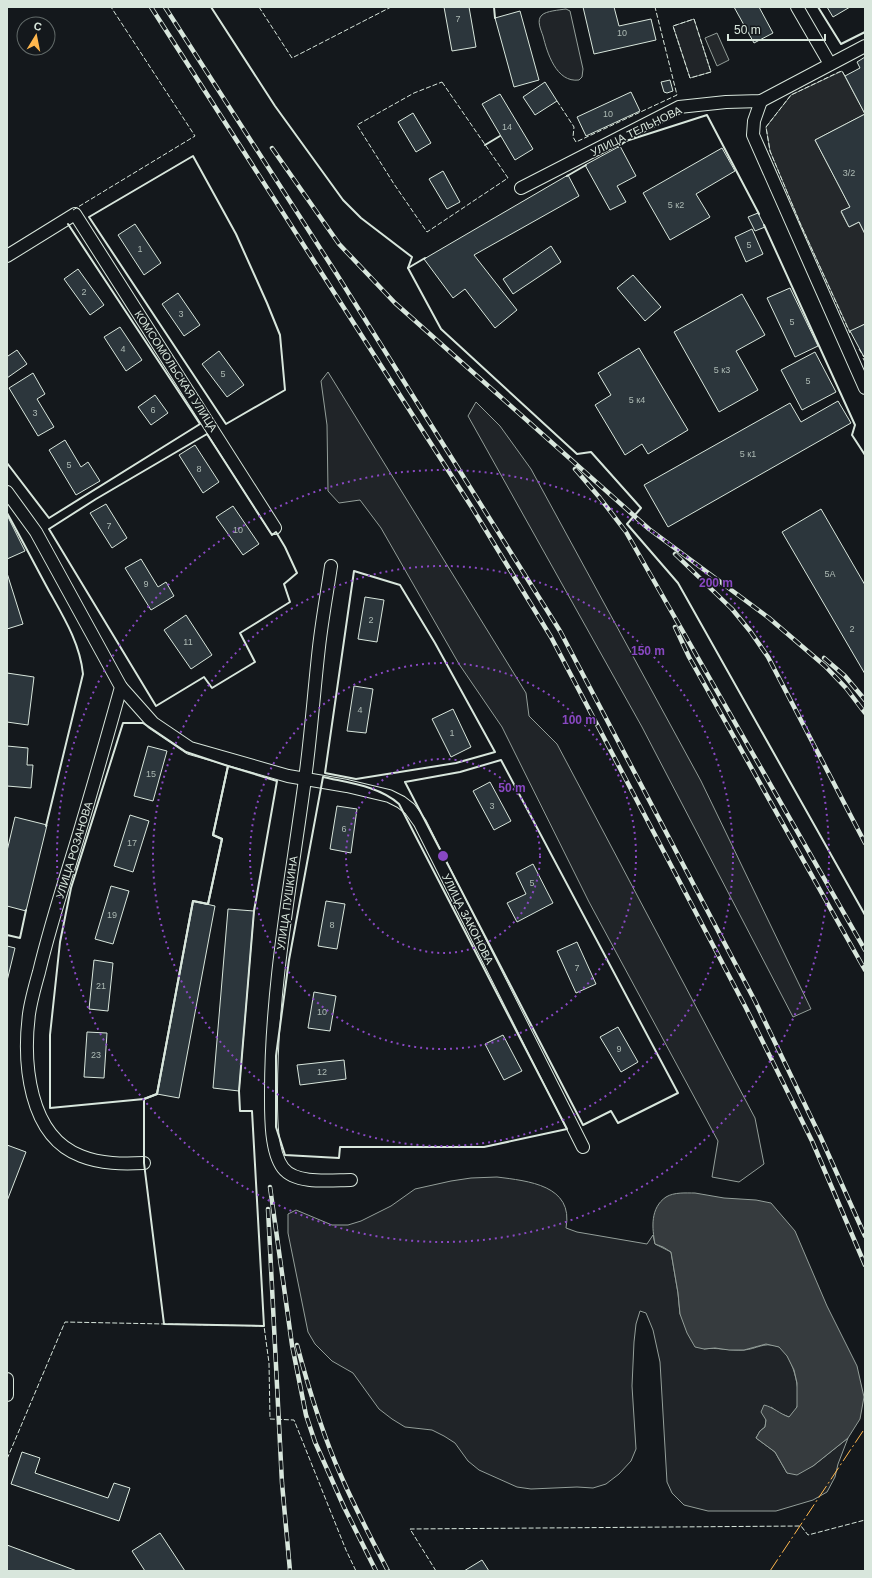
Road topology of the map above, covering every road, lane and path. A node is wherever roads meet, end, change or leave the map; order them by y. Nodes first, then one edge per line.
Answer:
1 (797, 7) edge
2 (865, 46) edge
3 (830, 64) junction
4 (761, 101) junction
5 (522, 188) dead end
6 (7, 256) edge
7 (865, 388) edge
8 (7, 492) edge
9 (275, 528) dead end
10 (331, 566) dead end
11 (121, 687) junction
12 (305, 778) junction
13 (583, 1147) dead end
14 (144, 1163) dead end
15 (351, 1180) dead end
16 (7, 1379) edge
17 (7, 1395) edge

1 - 3 street
2 - 3 street, УЛИЦА ТЕЛЬНОВА
3 - 4 street, УЛИЦА ТЕЛЬНОВА
4 - 5 street, УЛИЦА ТЕЛЬНОВА
4 - 7 street
6 - 9 street, КОМСОМОЛЬСКАЯ УЛИЦА
8 - 11 street
10 - 12 street, УЛИЦА ПУШКИНА
11 - 12 street, УЛИЦА ЗАКОНОВА
11 - 14 street, УЛИЦА РОЗАНОВА
12 - 13 street, УЛИЦА ЗАКОНОВА
12 - 15 street, УЛИЦА ПУШКИНА
16 - 17 street

